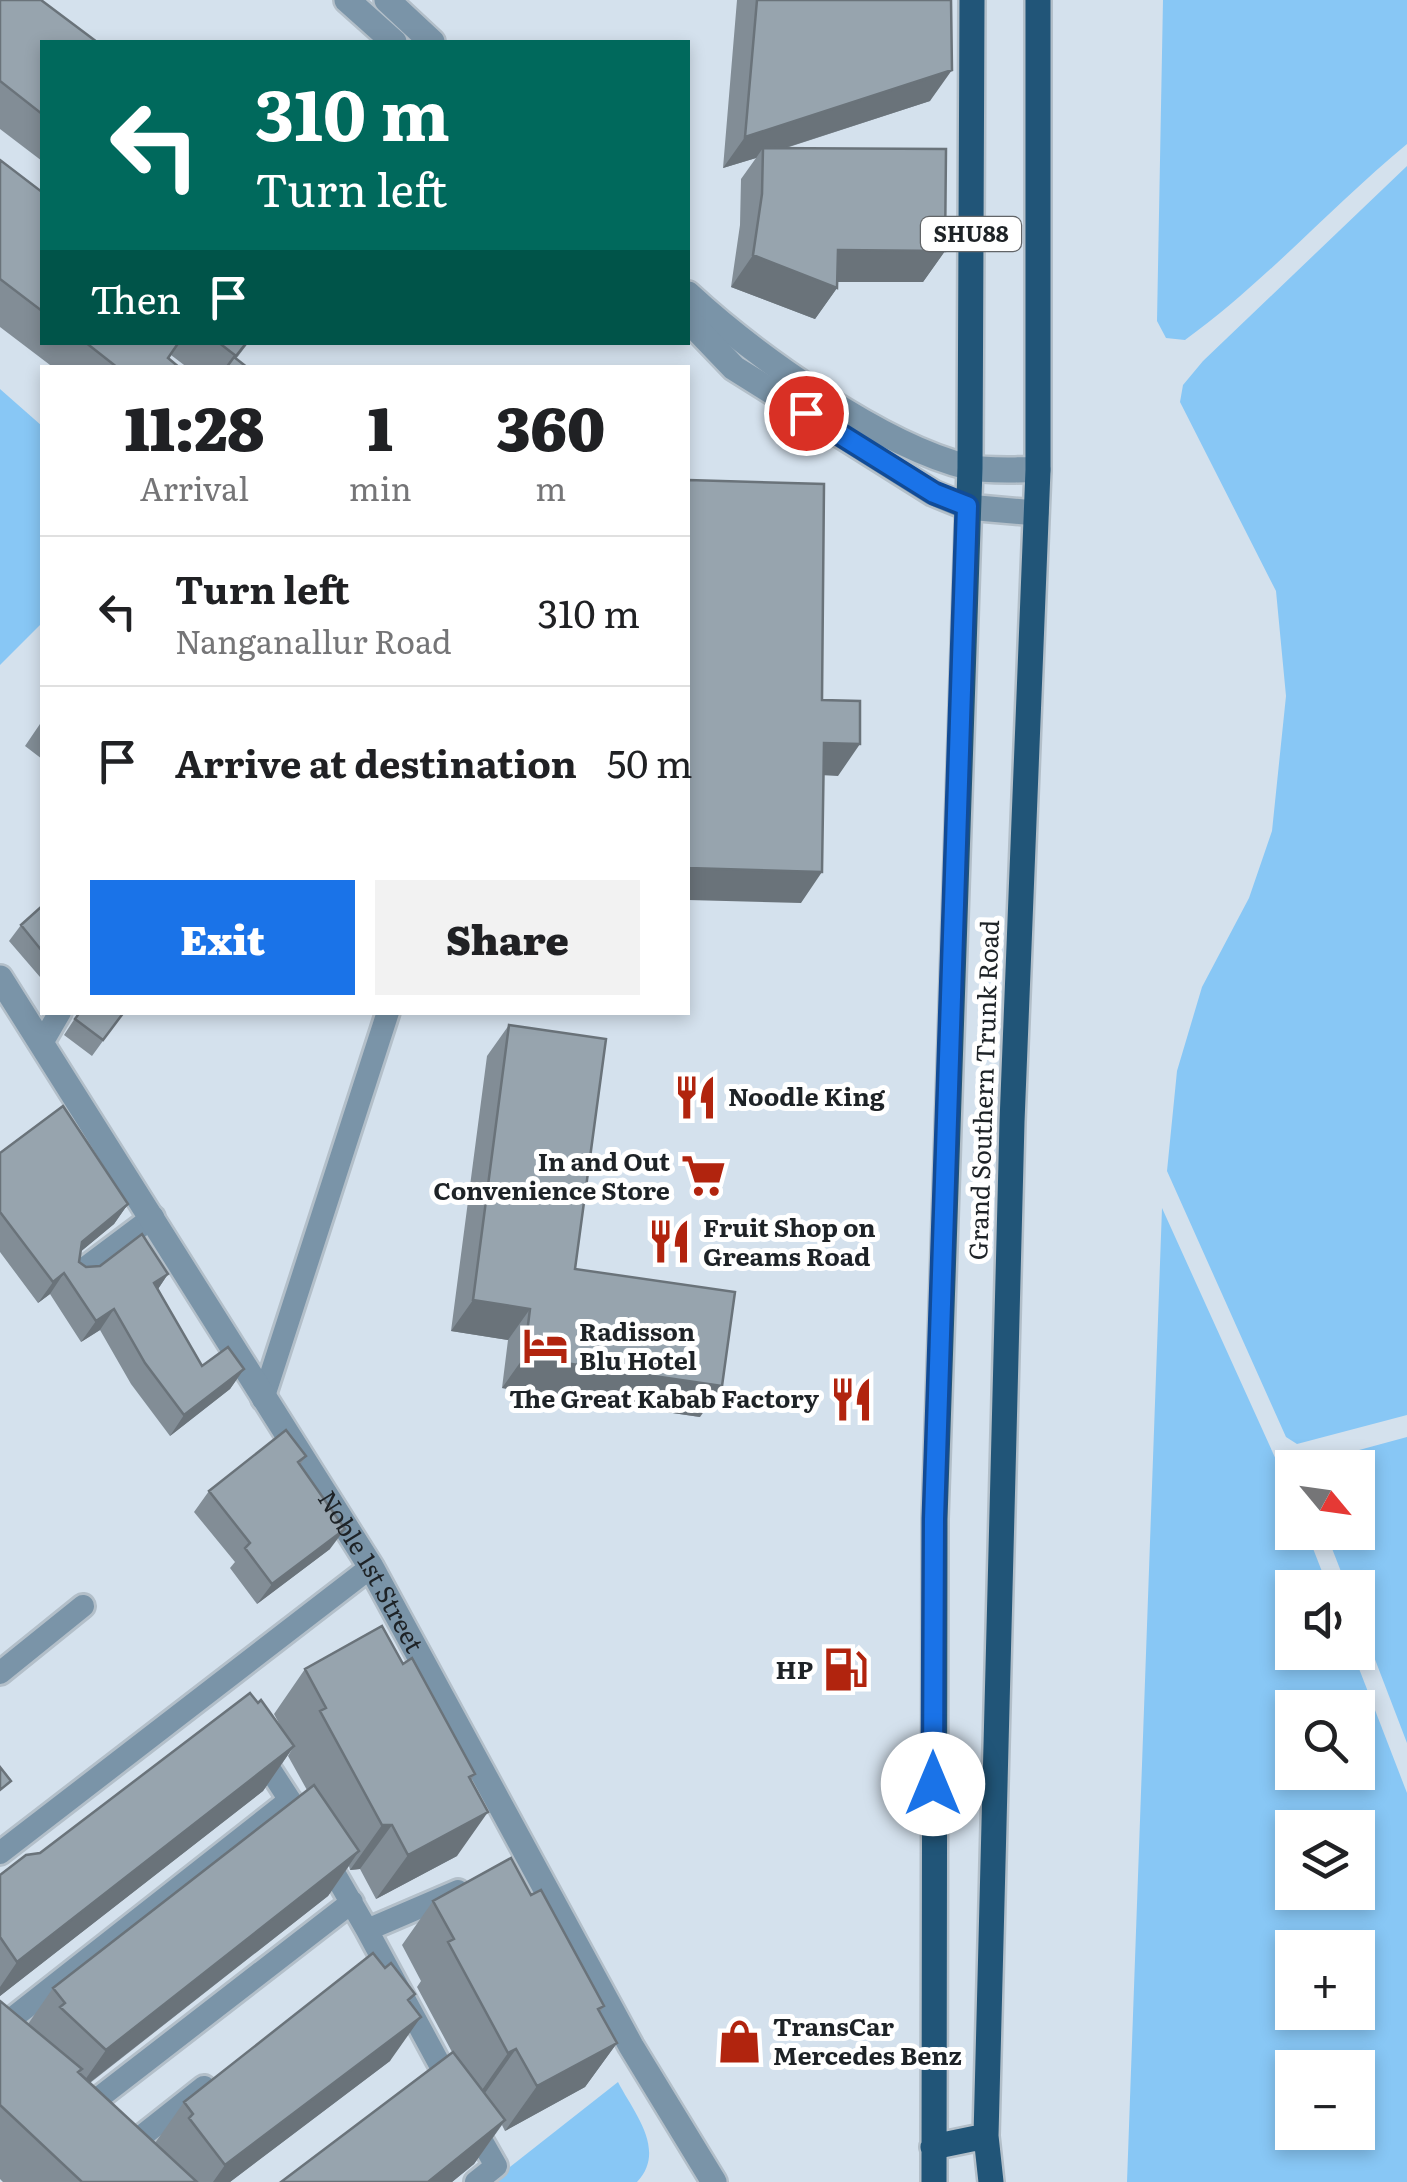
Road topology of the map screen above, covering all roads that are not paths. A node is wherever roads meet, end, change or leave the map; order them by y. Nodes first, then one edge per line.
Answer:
1 (346, 0) edge
2 (387, 0) edge
3 (972, 0) edge
4 (1038, 0) edge
5 (392, 40) edge
6 (430, 40) edge
7 (690, 296) edge
8 (690, 322) edge
9 (970, 468) junction
10 (1038, 470) junction
11 (967, 506) junction
12 (1036, 514) junction
13 (0, 978) edge
14 (58, 1015) edge
15 (387, 1015) edge
16 (42, 1044) junction
17 (152, 1217) junction
18 (78, 1274) edge
19 (263, 1399) junction
20 (371, 1567) junction
21 (83, 1606) dead end
22 (0, 1673) edge
23 (241, 1725) edge
24 (290, 1800) junction
25 (0, 1853) edge
26 (480, 1882) edge
27 (352, 1902) junction
28 (367, 1930) junction
29 (0, 2028) edge
30 (224, 2072) edge
31 (986, 2136) junction
32 (932, 2147) junction
33 (476, 2182) edge
34 (714, 2182) edge
35 (934, 2182) edge
36 (992, 2182) edge

1 - 5 street
2 - 6 street
3 - 9 main road, Grand Southern Trunk Road / SHU88
4 - 10 main road, Grand Southern Trunk Road / SHU88
7 - 9 street
8 - 11 street
9 - 10 street
9 - 11 main road, Grand Southern Trunk Road / SHU88
10 - 12 main road, Grand Southern Trunk Road / SHU88
11 - 12 street
11 - 32 main road, Grand Southern Trunk Road / SHU88
12 - 31 main road, Grand Southern Trunk Road / SHU88
13 - 16 street, Noble 1st Street
14 - 16 street
15 - 19 street
16 - 17 street, Noble 1st Street
17 - 18 street
17 - 19 street, Noble 1st Street
19 - 20 street, Noble 1st Street
20 - 25 street
20 - 34 street, Noble 1st Street
21 - 22 street
23 - 24 street
24 - 27 street
24 - 29 street
26 - 28 street
27 - 28 street
27 - 30 street
28 - 33 street
31 - 32 main road
31 - 36 main road, Grand Southern Trunk Road / SHU88
32 - 35 main road, Grand Southern Trunk Road / SHU88

